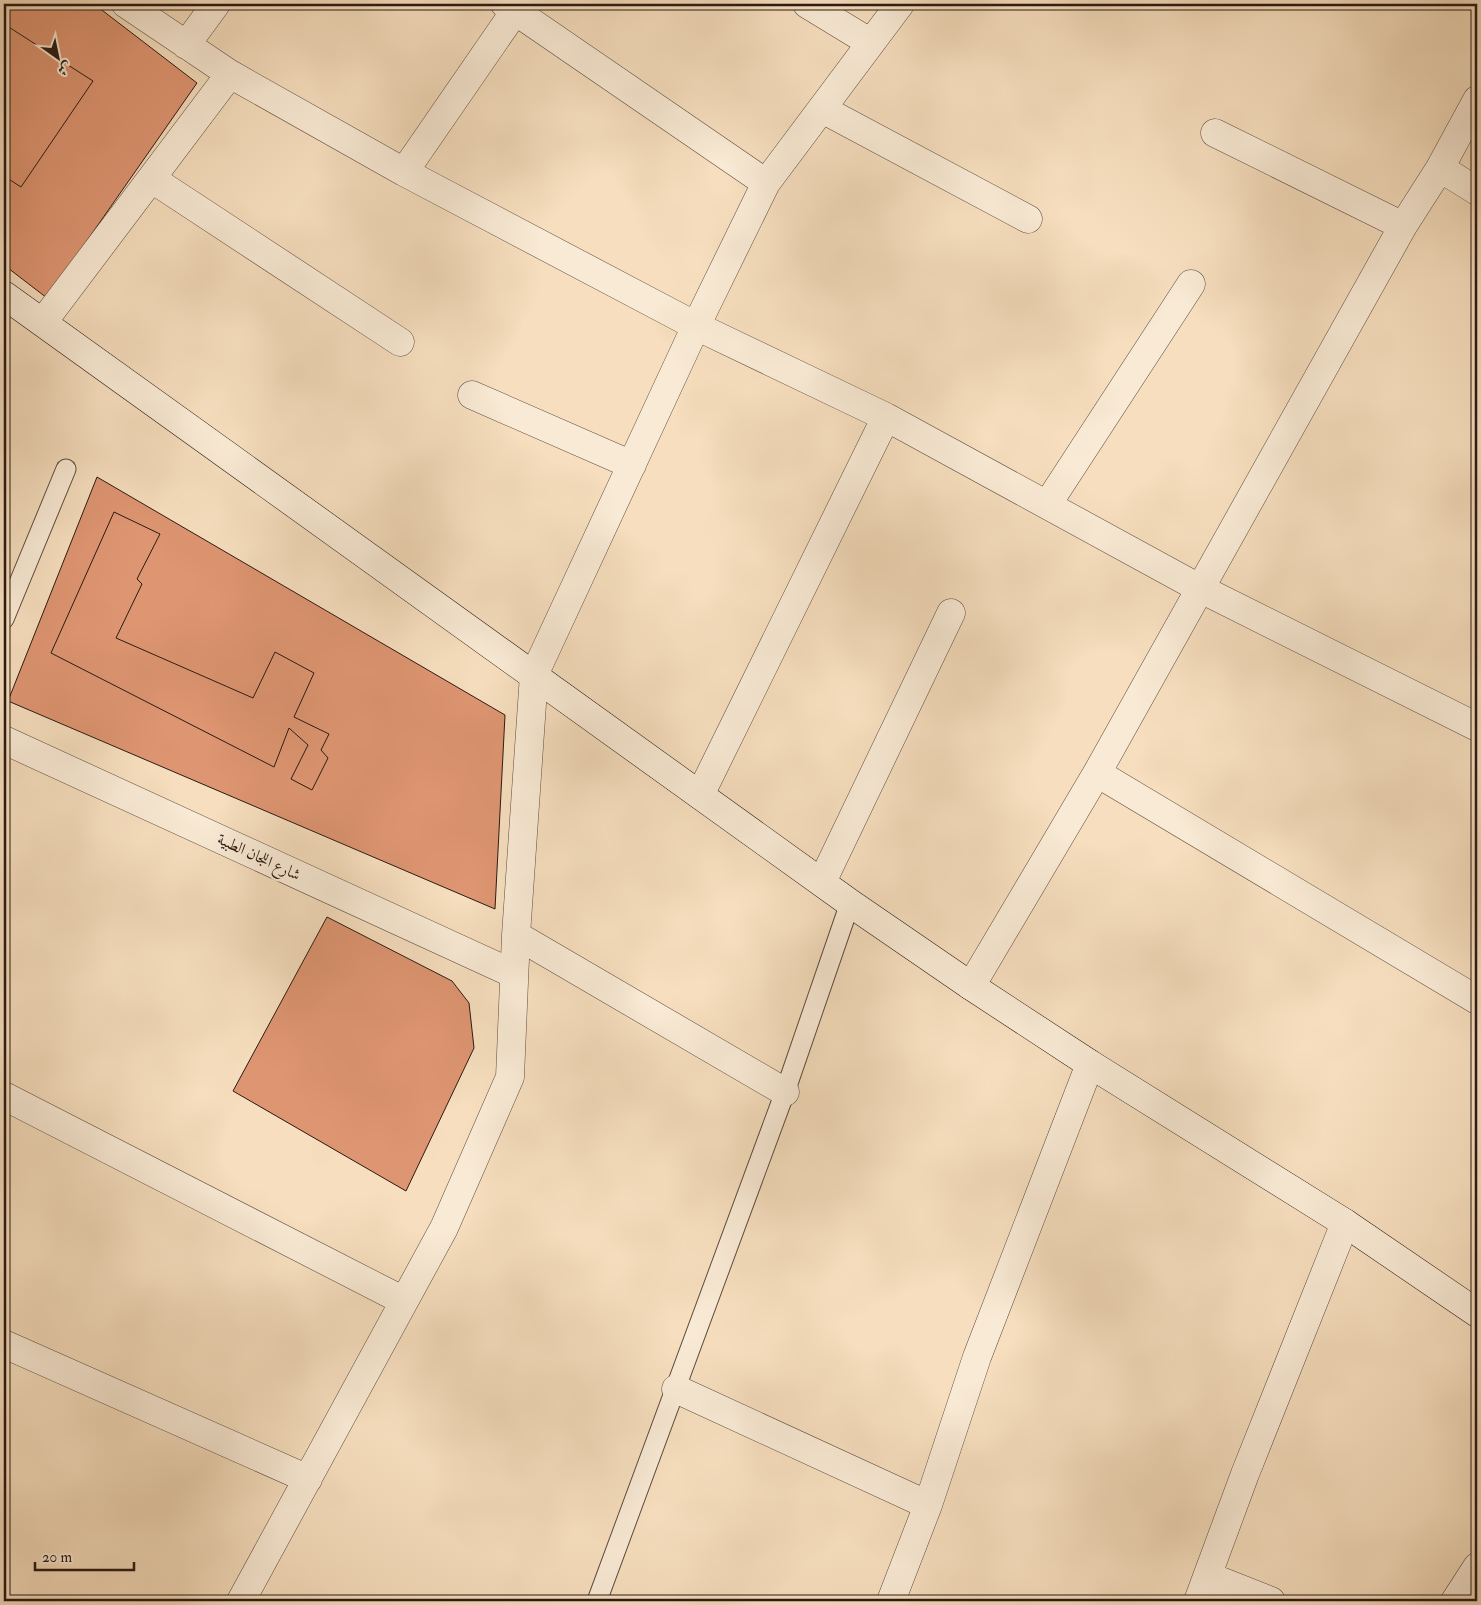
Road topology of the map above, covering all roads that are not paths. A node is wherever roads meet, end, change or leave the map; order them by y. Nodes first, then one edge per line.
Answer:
1 (126, 4) edge
2 (216, 4) edge
3 (807, 4) edge
4 (900, 4) edge
5 (510, 7) edge
6 (871, 43) junction
7 (186, 44) junction
8 (230, 74) junction
9 (1477, 100) edge
10 (822, 109) junction
11 (1216, 133) dead end
12 (1440, 168) junction
13 (404, 172) junction
14 (152, 179) junction
15 (766, 183) junction
16 (1477, 191) edge
17 (1028, 219) dead end
18 (1402, 226) junction
19 (1191, 284) dead end
20 (4, 295) edge
21 (43, 322) junction
22 (696, 326) junction
23 (400, 342) dead end
24 (472, 395) dead end
25 (886, 417) junction
26 (632, 465) junction
27 (66, 469) dead end
28 (1048, 505) junction
29 (1199, 588) junction
30 (951, 613) dead end
31 (4, 619) edge
32 (534, 675) junction
33 (1475, 720) edge
34 (4, 740) edge
35 (1097, 773) junction
36 (700, 795) junction
37 (822, 882) junction
38 (850, 903) junction
39 (516, 935) junction
40 (514, 974) junction
41 (971, 986) junction
42 (1477, 1000) edge
43 (1090, 1064) junction
44 (785, 1092) junction
45 (4, 1096) edge
46 (1345, 1223) junction
47 (404, 1301) junction
48 (1477, 1313) edge
49 (4, 1344) edge
50 (676, 1389) junction
51 (308, 1479) junction
52 (928, 1505) junction
53 (1477, 1567) edge
54 (1208, 1576) junction
55 (241, 1601) edge
56 (597, 1601) edge
57 (891, 1601) edge
58 (1198, 1601) edge
59 (1271, 1601) edge
60 (1455, 1601) edge

1 - 7 street
2 - 7 street
3 - 6 street
4 - 6 street
5 - 13 street
5 - 15 street
6 - 10 street
7 - 8 street
8 - 13 street
8 - 14 street
9 - 12 street
10 - 15 street
10 - 17 street
11 - 18 street
12 - 16 street
12 - 18 street
13 - 22 street
14 - 21 street
14 - 23 street
15 - 22 street
18 - 29 street
19 - 28 street
20 - 21 street
21 - 32 street
22 - 25 street
22 - 26 street
24 - 26 street
25 - 28 street
25 - 36 street
26 - 32 street
27 - 31 lane
28 - 29 street
29 - 33 street
29 - 35 street
30 - 37 street
32 - 36 street
32 - 39 street
34 - 40 street, شارع اللجان الطبية
35 - 41 street
35 - 42 street
36 - 37 street
37 - 38 street
38 - 41 street
38 - 44 lane
39 - 40 street
39 - 44 street
40 - 47 street
41 - 43 street
43 - 46 street
43 - 52 street
44 - 50 lane
45 - 47 street
46 - 48 street
46 - 54 street
47 - 51 street
49 - 51 street
50 - 52 street
50 - 56 lane
51 - 55 street
52 - 57 street
53 - 60 street
54 - 58 street
54 - 59 street

